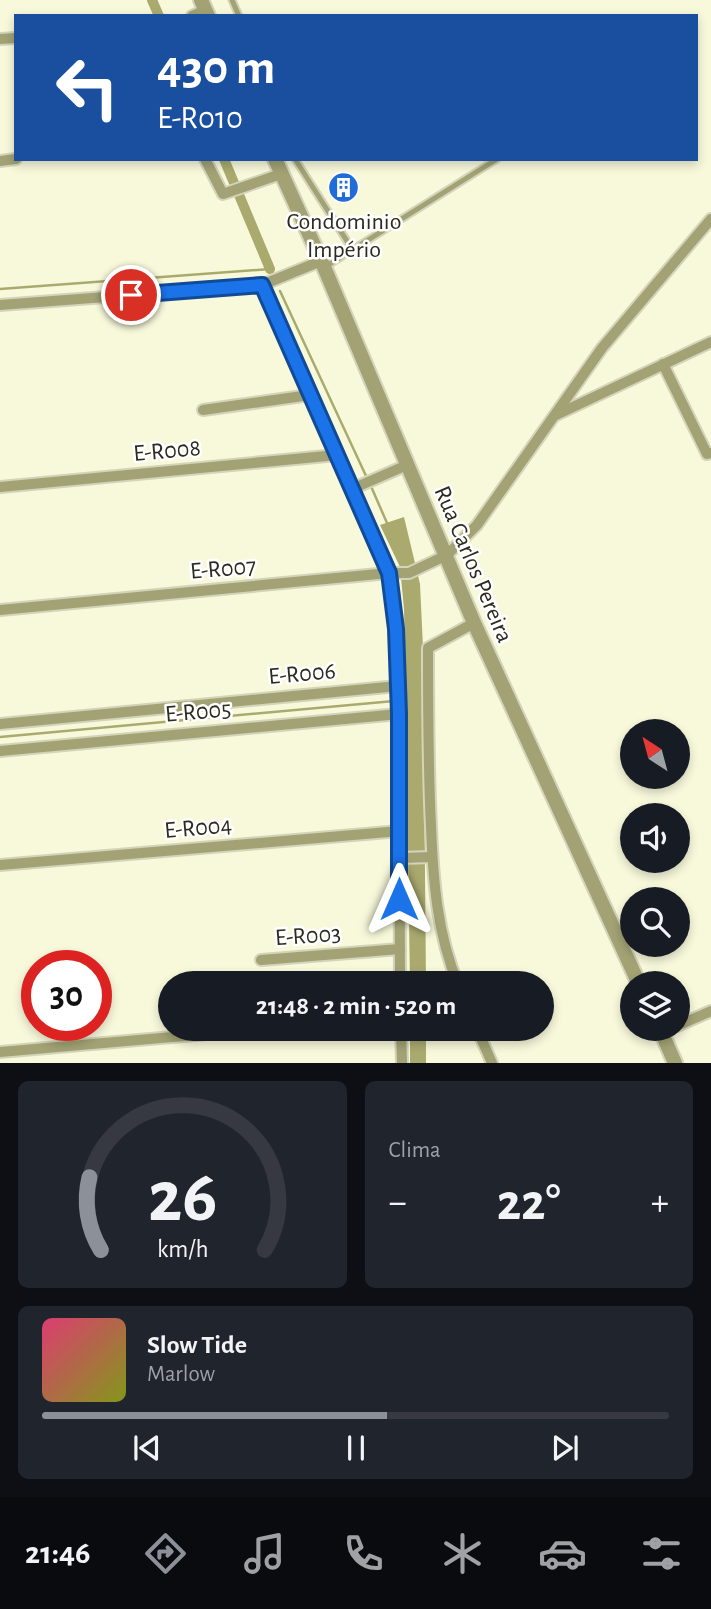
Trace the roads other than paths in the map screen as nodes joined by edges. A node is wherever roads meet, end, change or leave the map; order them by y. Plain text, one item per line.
1 (206, 161) edge
2 (276, 161) edge
3 (296, 161) edge
4 (494, 161) edge
5 (281, 174) junction
6 (711, 219) edge
7 (352, 249) junction
8 (323, 264) junction
9 (262, 285) junction
10 (0, 305) edge
11 (711, 342) edge
12 (663, 364) junction
13 (310, 395) junction
14 (202, 410) dead end
15 (553, 417) junction
16 (711, 453) edge
17 (337, 456) junction
18 (407, 464) junction
19 (0, 486) edge
20 (352, 489) junction
21 (447, 555) junction
22 (389, 573) junction
23 (0, 610) edge
24 (474, 623) junction
25 (398, 685) junction
26 (399, 714) junction
27 (0, 724) edge
28 (0, 751) edge
29 (400, 831) junction
30 (432, 857) junction
31 (400, 858) junction
32 (0, 865) edge
33 (400, 949) junction
34 (261, 960) dead end
35 (400, 971) edge
36 (453, 971) edge
37 (633, 971) edge
38 (711, 1011) edge
39 (690, 1021) edge
40 (158, 1040) edge
41 (401, 1041) edge
42 (482, 1041) edge
43 (668, 1041) edge
44 (2, 1055) edge
45 (402, 1063) edge
46 (492, 1063) edge
47 (675, 1063) edge

1 - 5 street
2 - 5 street, Rua Carlos Pereira
3 - 7 lane
4 - 7 lane
5 - 8 street, Rua Carlos Pereira
6 - 15 street, E-R007
7 - 8 lane
8 - 9 street
8 - 18 street, Rua Carlos Pereira
9 - 10 street
9 - 13 street
11 - 12 street
12 - 15 street
12 - 16 street
13 - 14 street
13 - 17 street
15 - 21 street, E-R007
17 - 19 street, E-R008
17 - 20 street
18 - 20 street
18 - 21 street, Rua Carlos Pereira
20 - 22 street
21 - 22 street, E-R007
21 - 24 street, Rua Carlos Pereira
22 - 23 street, E-R007
22 - 25 street
24 - 30 street
24 - 37 street, Rua Carlos Pereira
25 - 26 street
25 - 27 street, E-R006
26 - 28 street, E-R005
26 - 29 street
29 - 31 street
29 - 32 street, E-R004
30 - 31 street
30 - 36 street
31 - 33 street
33 - 34 street, E-R003
33 - 35 street
38 - 39 street
40 - 44 street
41 - 45 street
42 - 46 street
43 - 47 street

